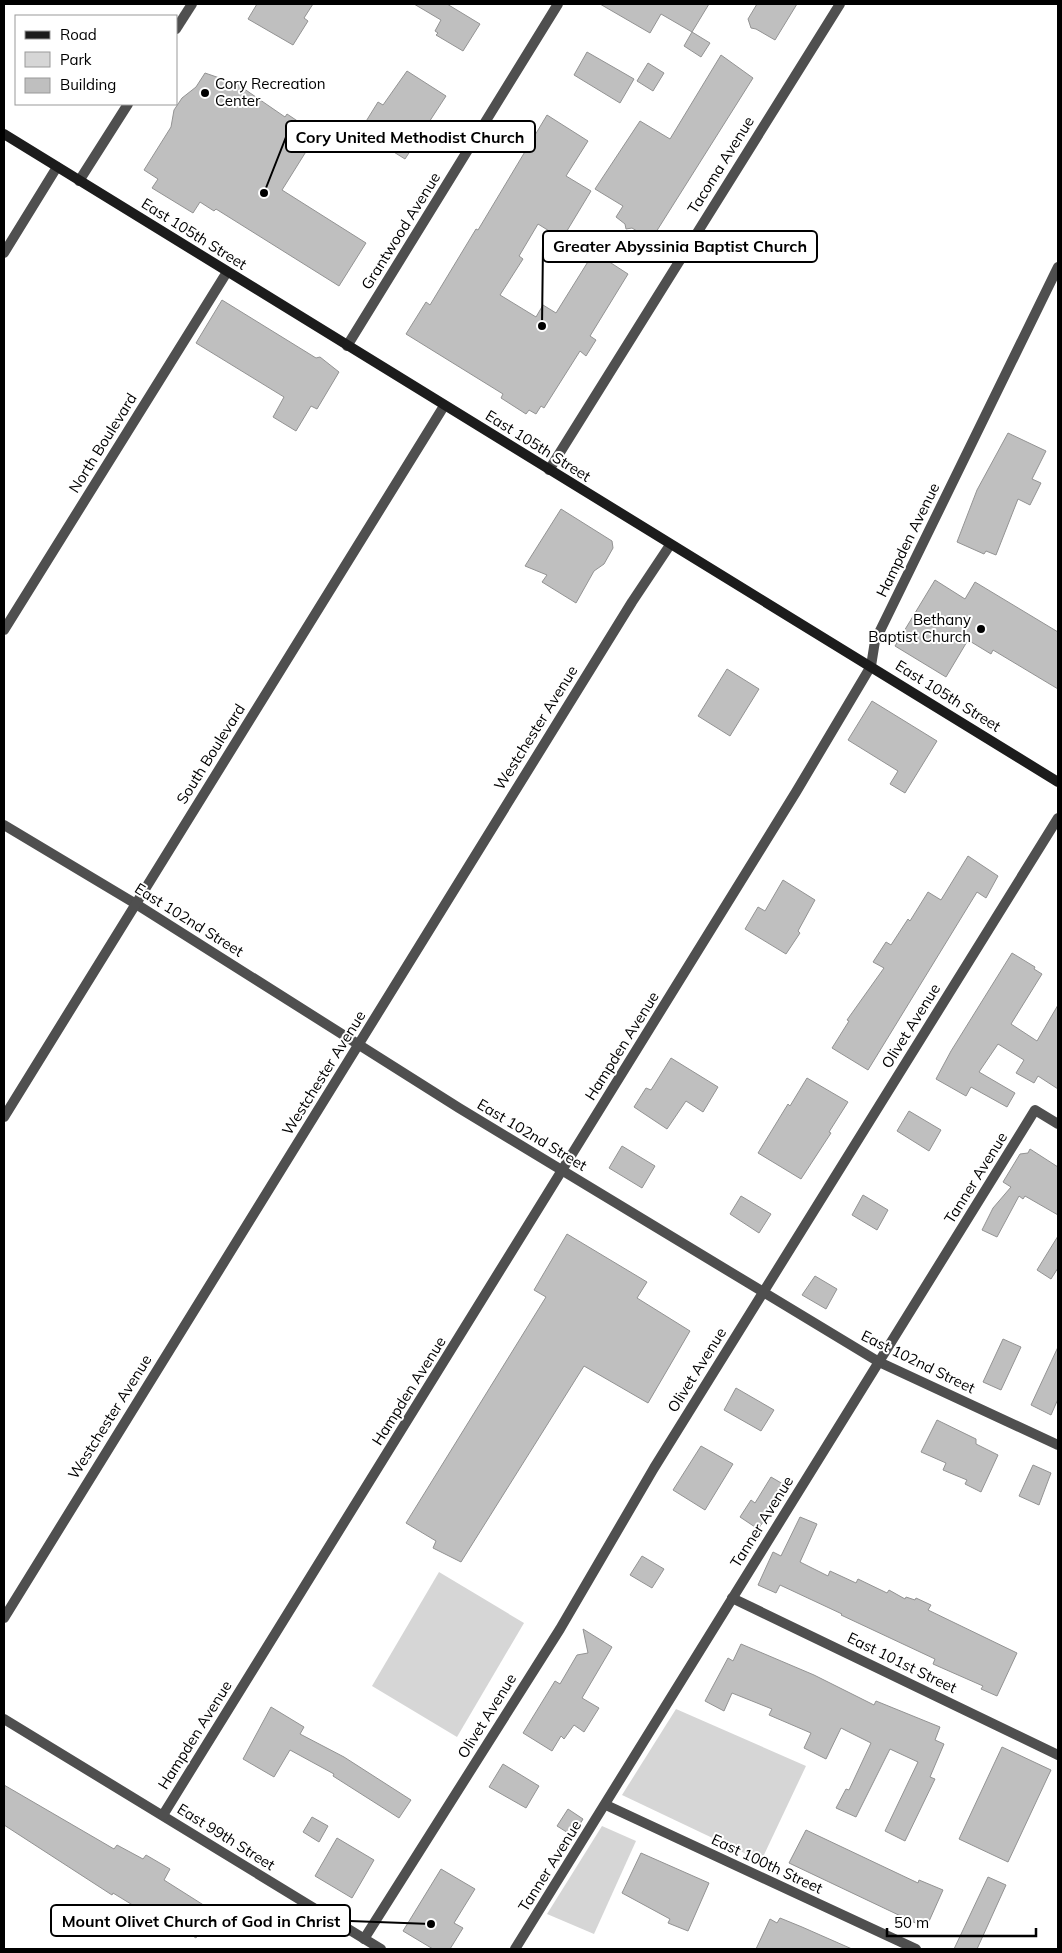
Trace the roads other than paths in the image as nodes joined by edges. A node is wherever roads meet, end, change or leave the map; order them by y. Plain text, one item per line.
1 (192, 4) edge
2 (558, 4) edge
3 (840, 4) edge
4 (178, 26) edge
5 (127, 105) edge
6 (4, 134) edge
7 (56, 167) junction
8 (79, 181) junction
9 (4, 253) edge
10 (1058, 268) edge
11 (227, 272) junction
12 (347, 346) junction
13 (444, 406) junction
14 (549, 470) junction
15 (670, 545) junction
16 (4, 630) edge
17 (871, 666) junction
18 (1058, 782) edge
19 (1058, 818) edge
20 (4, 825) edge
21 (136, 904) junction
22 (358, 1046) junction
23 (4, 1117) edge
24 (1058, 1124) edge
25 (562, 1170) junction
26 (763, 1292) junction
27 (879, 1362) junction
28 (1058, 1444) edge
29 (732, 1598) junction
30 (4, 1618) edge
31 (4, 1719) edge
32 (1058, 1755) edge
33 (606, 1805) junction
34 (163, 1815) junction
35 (364, 1939) junction
36 (382, 1949) edge
37 (515, 1949) edge
38 (916, 1949) edge

1 - 4 street
2 - 12 street, Grantwood Avenue
3 - 14 street, Tacoma Avenue
5 - 8 street
6 - 7 main road, East 105th Street
7 - 8 main road, East 105th Street
7 - 9 street
8 - 11 main road, East 105th Street
10 - 17 street, Hampden Avenue
11 - 12 main road, East 105th Street
11 - 16 street, North Boulevard
12 - 13 main road, East 105th Street
13 - 14 main road, East 105th Street
13 - 21 street, South Boulevard
14 - 15 main road, East 105th Street
15 - 17 main road, East 105th Street
15 - 22 street, Westchester Avenue
17 - 18 main road, East 105th Street
17 - 25 street, Hampden Avenue
19 - 26 street, Olivet Avenue
20 - 21 street, East 102nd Street
21 - 22 street, East 102nd Street
21 - 23 street, South Boulevard
22 - 25 street, East 102nd Street
22 - 30 street, Westchester Avenue
24 - 27 street, Tanner Avenue
25 - 26 street, East 102nd Street
25 - 34 street, Hampden Avenue
26 - 27 street, East 102nd Street
26 - 35 street, Olivet Avenue
27 - 28 street, East 102nd Street
27 - 29 street, Tanner Avenue
29 - 32 street, East 101st Street
29 - 33 street, Tanner Avenue
31 - 34 street, East 99th Street
33 - 37 street, Tanner Avenue
33 - 38 street, East 100th Street
34 - 35 street, East 99th Street
35 - 36 street, East 99th Street

